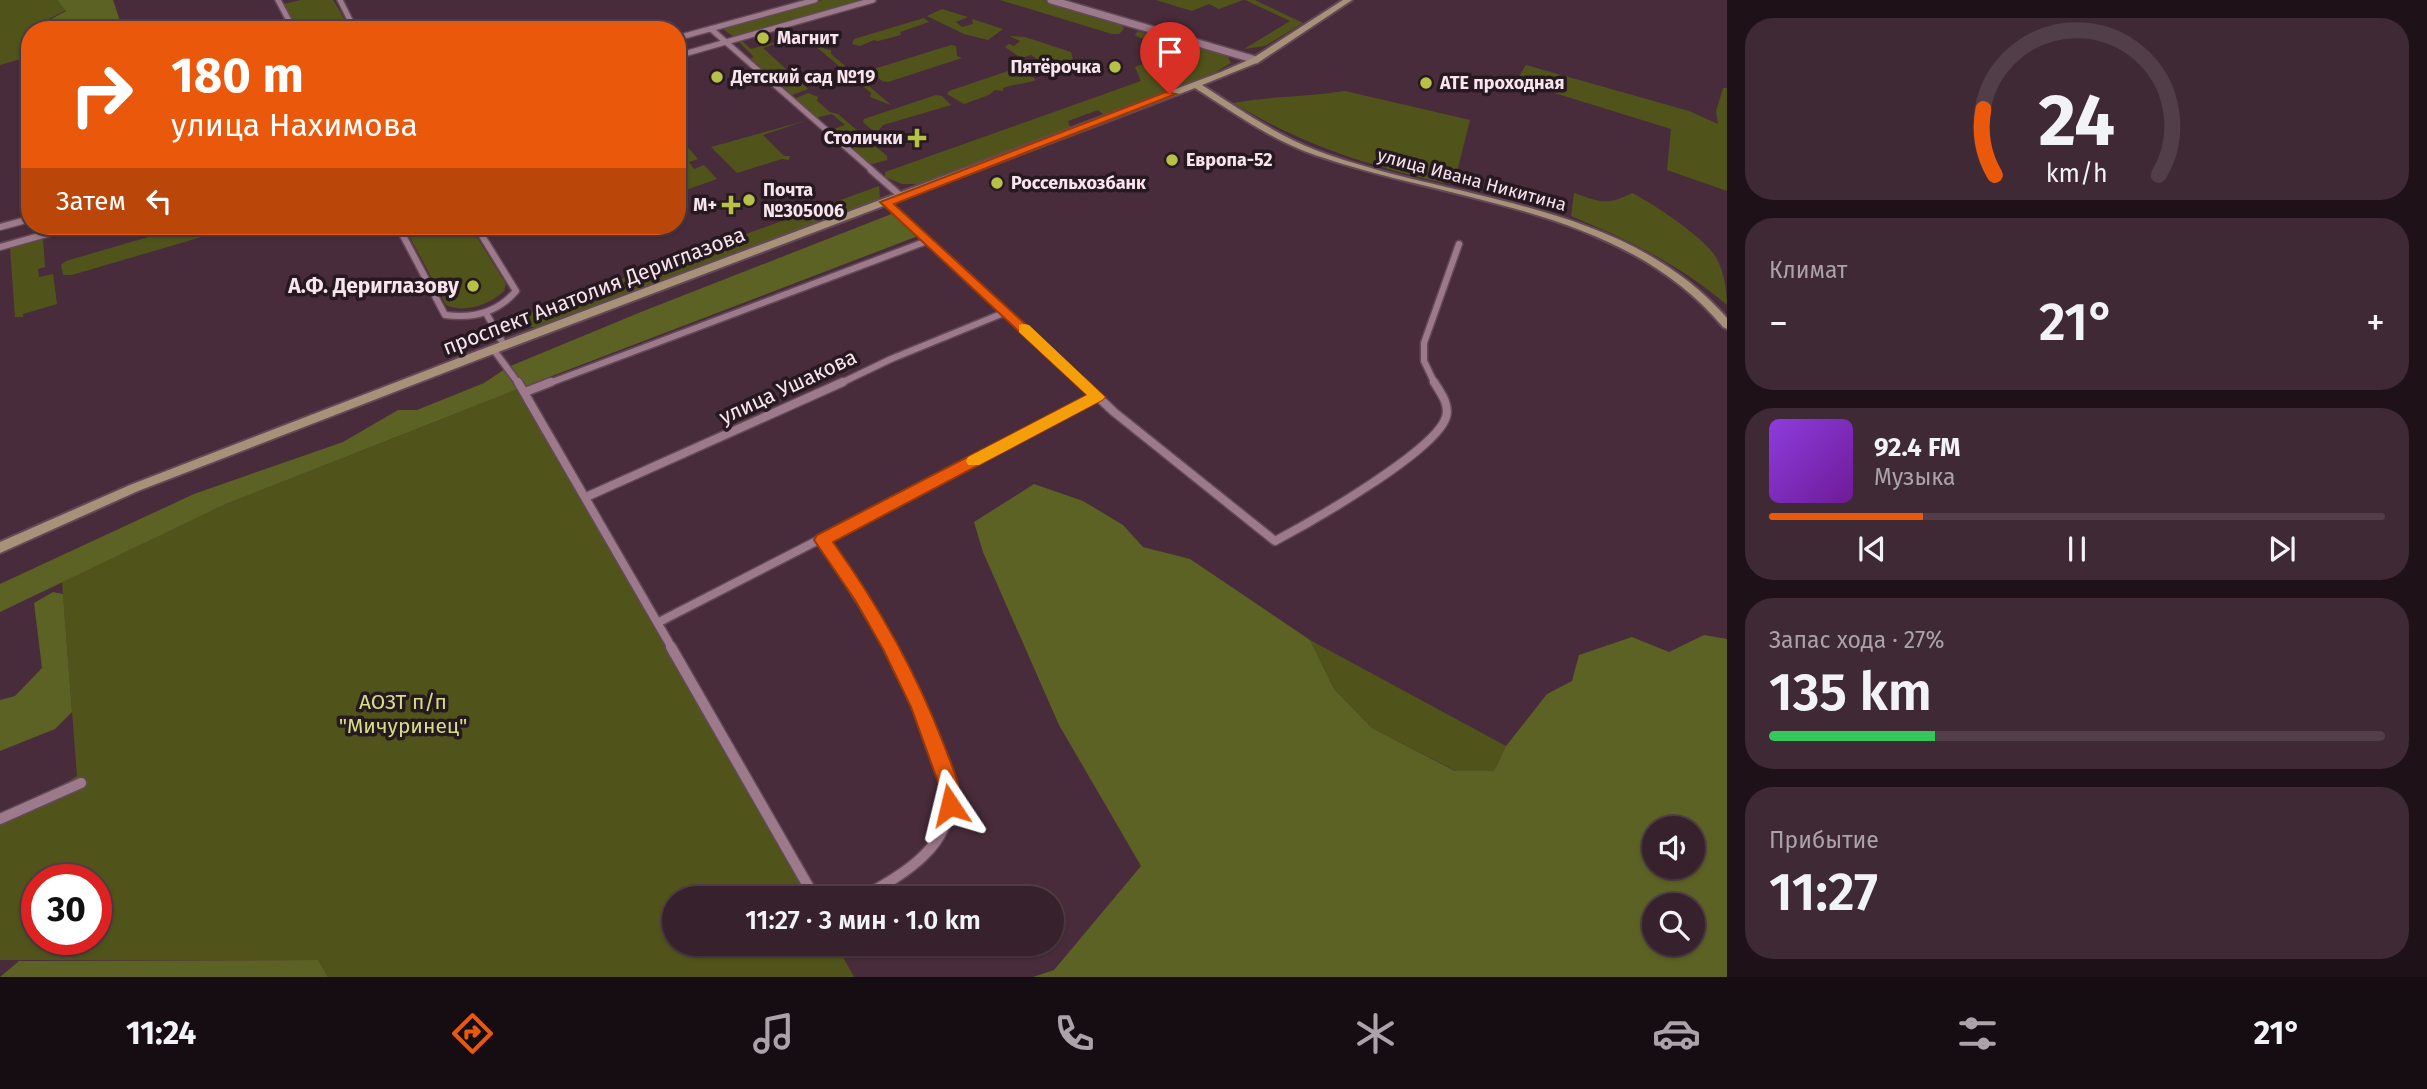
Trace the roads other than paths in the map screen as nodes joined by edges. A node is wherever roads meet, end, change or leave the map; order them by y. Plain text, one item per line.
1 (278, 0) edge
2 (340, 0) edge
3 (815, 0) edge
4 (873, 0) edge
5 (1051, 0) edge
6 (1348, 0) edge
7 (289, 21) edge
8 (350, 21) edge
9 (711, 29) junction
10 (686, 36) edge
11 (726, 42) junction
12 (1268, 52) joint
13 (686, 53) edge
14 (1256, 60) junction
15 (1196, 85) junction
16 (902, 197) junction
17 (886, 202) junction
18 (21, 221) edge
19 (0, 227) edge
20 (43, 235) edge
21 (403, 235) edge
22 (482, 235) edge
23 (927, 241) junction
24 (1459, 244) dead end
25 (0, 247) edge
26 (1006, 312) junction
27 (486, 313) junction
28 (1727, 325) edge
29 (504, 345) junction
30 (493, 349) junction
31 (525, 392) junction
32 (1097, 397) junction
33 (586, 498) junction
34 (822, 540) junction
35 (0, 548) edge
36 (659, 622) junction
37 (81, 783) dead end
38 (0, 819) edge
39 (808, 886) edge
40 (882, 886) edge

1 - 7 street
2 - 8 street
3 - 9 street
4 - 11 street
5 - 14 street
6 - 12 main road
9 - 10 street
9 - 11 street
11 - 13 street
11 - 16 street
12 - 14 main road, проспект Анатолия Дериглазова
14 - 15 main road, проспект Анатолия Дериглазова
15 - 16 main road, проспект Анатолия Дериглазова
15 - 28 main road, улица Ивана Никитина
16 - 17 main road, проспект Анатолия Дериглазова
17 - 23 street
17 - 29 main road, проспект Анатолия Дериглазова
18 - 19 street
20 - 25 street
21 - 27 street
22 - 27 street
23 - 26 street
23 - 31 street
24 - 32 street
26 - 32 street
26 - 33 street, улица Ушакова
27 - 29 street
29 - 30 main road, проспект Анатолия Дериглазова
30 - 31 street
30 - 35 main road, проспект Анатолия Дериглазова
31 - 33 street
32 - 34 street
33 - 36 street
34 - 36 street
34 - 40 street
36 - 39 street
37 - 38 street

